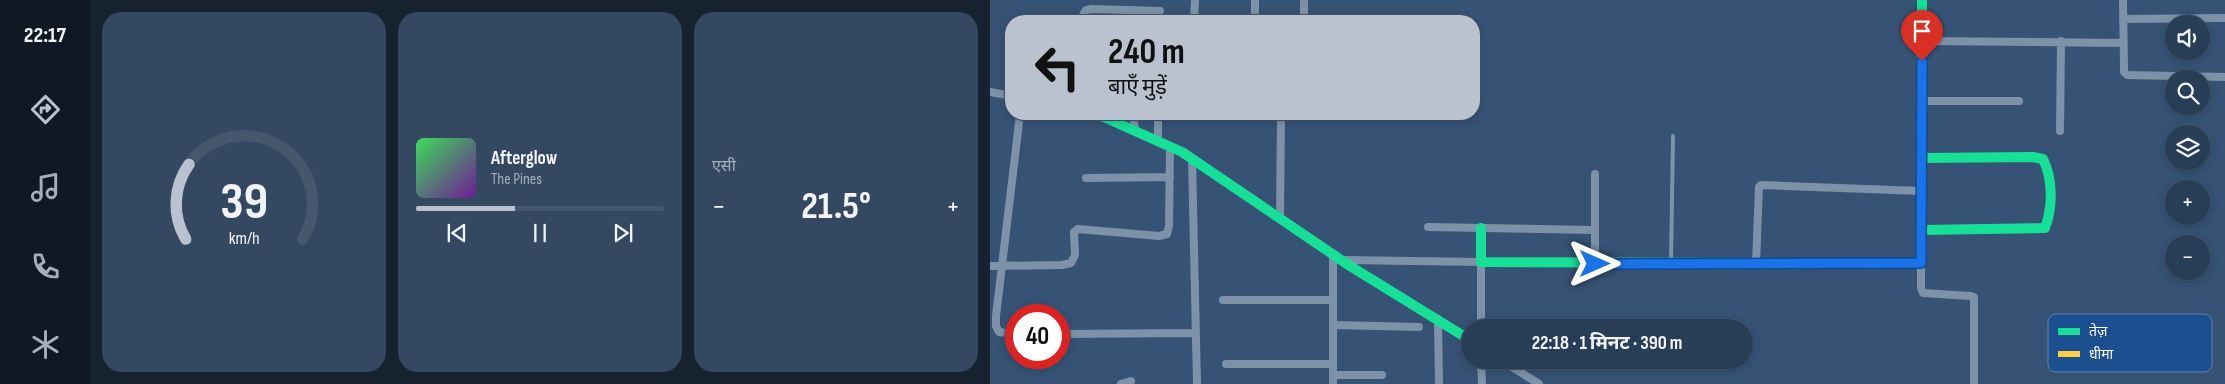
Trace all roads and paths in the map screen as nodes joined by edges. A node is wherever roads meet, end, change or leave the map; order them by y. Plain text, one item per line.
1 (1195, 0) edge
2 (1255, 0) edge
3 (1304, 0) edge
4 (1922, 0) edge
5 (2123, 0) edge
6 (1123, 10) junction
7 (1160, 11) dead end
8 (1083, 15) edge
9 (1123, 15) edge
10 (1194, 15) edge
11 (1255, 15) edge
12 (1304, 15) edge
13 (2225, 18) edge
14 (2123, 19) junction
15 (1922, 42) junction
16 (2061, 42) junction
17 (2123, 42) junction
18 (2225, 77) edge
19 (990, 92) edge
20 (1005, 95) edge
21 (2019, 100) dead end
22 (1922, 101) junction
23 (1019, 120) edge
24 (1113, 120) edge
25 (1134, 120) edge
26 (1158, 120) edge
27 (1281, 120) edge
28 (1135, 130) junction
29 (2060, 131) dead end
30 (1673, 136) dead end
31 (1158, 140) junction
32 (1170, 146) junction
33 (1922, 158) junction
34 (1192, 159) junction
35 (1595, 174) dead end
36 (1170, 177) junction
37 (1086, 178) dead end
38 (1921, 191) junction
39 (1280, 219) junction
40 (1428, 227) dead end
41 (1481, 228) junction
42 (1595, 230) junction
43 (1921, 230) junction
44 (1337, 258) junction
45 (1481, 262) junction
46 (1756, 263) junction
47 (1921, 263) junction
48 (1595, 264) junction
49 (1671, 264) junction
50 (990, 266) edge
51 (1001, 266) junction
52 (1223, 300) dead end
53 (1333, 300) junction
54 (1438, 319) junction
55 (1481, 319) edge
56 (1333, 325) junction
57 (1419, 327) dead end
58 (1005, 333) edge
59 (1195, 333) junction
60 (1070, 334) edge
61 (1461, 334) edge
62 (1226, 364) dead end
63 (1333, 364) junction
64 (1481, 369) edge
65 (1515, 369) edge
66 (1333, 375) junction
67 (1382, 375) dead end
68 (1131, 381) dead end
69 (1121, 384) edge
70 (1197, 384) edge
71 (1333, 384) edge
72 (1439, 384) edge
73 (1482, 384) edge
74 (1539, 384) edge
75 (1974, 384) edge

1 - 10 street
2 - 11 street
3 - 12 street
4 - 15 street
5 - 14 street
6 - 7 street
6 - 8 street
6 - 9 street
13 - 14 street
14 - 17 street
15 - 16 street
15 - 22 street
16 - 17 street
16 - 29 street
17 - 18 street
19 - 20 street
21 - 22 street
22 - 33 street
23 - 51 street
24 - 28 street
25 - 28 street
26 - 31 street
27 - 39 street
28 - 31 street
30 - 49 lane
31 - 32 street
32 - 34 street
32 - 36 street
33 - 38 street
33 - 43 street
34 - 39 street
34 - 59 street
35 - 42 street
36 - 37 street
36 - 51 street
38 - 43 street
38 - 46 street
39 - 44 street
40 - 41 street
41 - 42 street
41 - 45 street
42 - 48 street
43 - 47 street
44 - 45 street
44 - 53 street
44 - 54 street
45 - 48 street
45 - 55 street
46 - 47 street
46 - 49 street
47 - 75 street
48 - 49 street
50 - 51 street
51 - 58 street
52 - 53 street
53 - 56 street
54 - 61 street
54 - 72 street
56 - 57 street
56 - 63 street
59 - 60 street
59 - 70 street
62 - 63 street
63 - 66 street
64 - 73 street
65 - 74 street
66 - 67 street
66 - 71 street
68 - 69 street

